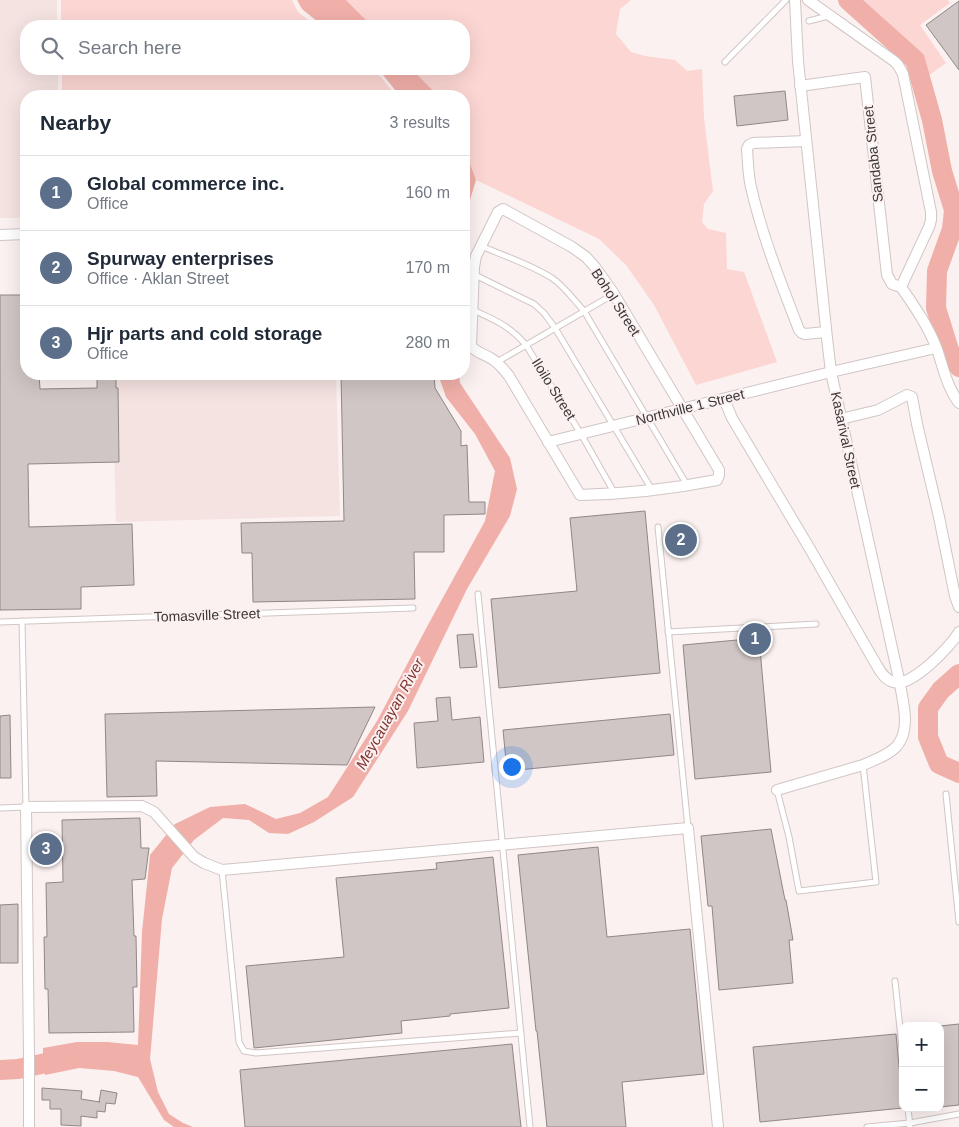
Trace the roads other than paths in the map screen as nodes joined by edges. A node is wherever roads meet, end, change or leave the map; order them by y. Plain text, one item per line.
1 (786, 0) edge
2 (795, 0) edge
3 (808, 0) edge
4 (830, 15) junction
5 (809, 21) dead end
6 (725, 62) dead end
7 (800, 86) junction
8 (806, 141) junction
9 (20, 234) edge
10 (0, 235) edge
11 (481, 246) junction
12 (473, 275) junction
13 (901, 287) junction
14 (614, 294) junction
15 (473, 310) junction
16 (584, 311) junction
17 (555, 328) junction
18 (826, 332) junction
19 (526, 345) junction
20 (936, 348) junction
21 (497, 362) junction
22 (832, 372) junction
23 (724, 399) junction
24 (959, 403) edge
25 (682, 409) junction
26 (648, 417) junction
27 (841, 419) junction
28 (612, 426) junction
29 (581, 434) junction
30 (548, 442) junction
31 (687, 486) junction
32 (652, 490) junction
33 (616, 494) junction
34 (658, 527) dead end
35 (478, 594) dead end
36 (959, 607) edge
37 (413, 608) dead end
38 (22, 621) junction
39 (0, 622) edge
40 (816, 624) dead end
41 (668, 632) junction
42 (959, 632) edge
43 (900, 684) junction
44 (863, 765) junction
45 (777, 790) joint
46 (946, 794) dead end
47 (26, 807) junction
48 (0, 808) edge
49 (688, 828) junction
50 (503, 844) junction
51 (222, 870) junction
52 (959, 922) edge
53 (895, 981) dead end
54 (899, 1022) edge
55 (521, 1033) junction
56 (908, 1112) edge
57 (959, 1114) edge
58 (910, 1125) edge
59 (29, 1127) edge
60 (530, 1127) edge
61 (718, 1127) edge
62 (867, 1127) edge

1 - 6 lane
2 - 7 street, Kasarival Street
3 - 4 street
4 - 5 lane
4 - 13 street
7 - 8 street, Kasarival Street
7 - 13 street, Sandaba Street
8 - 18 street, Kasarival Street
8 - 18 street
9 - 10 street
11 - 12 street
11 - 14 street, Bohol Street
11 - 16 lane
12 - 15 street
12 - 17 lane
13 - 20 street
14 - 16 lane
14 - 25 street, Bohol Street
15 - 19 lane, Iloilo Street
15 - 21 street
16 - 17 lane
16 - 26 lane
17 - 19 lane
17 - 28 lane
18 - 22 street, Kasarival Street
19 - 21 lane
19 - 29 lane, Iloilo Street
20 - 22 street, Northville 1 Street
20 - 24 street
21 - 30 street
22 - 23 street, Northville 1 Street
22 - 27 street, Kasarival Street
23 - 25 street, Northville 1 Street
23 - 43 street
25 - 26 street, Northville 1 Street
25 - 31 street, Bohol Street
26 - 28 street, Northville 1 Street
26 - 31 lane
27 - 36 street
27 - 43 street, Kasarival Street
28 - 29 street, Northville 1 Street
28 - 32 lane
29 - 30 street, Northville 1 Street
29 - 33 lane, Iloilo Street
30 - 33 street
31 - 32 street
32 - 33 street
34 - 41 lane
35 - 50 lane
37 - 38 lane, Tomasville Street
38 - 39 lane, Tomasville Street
38 - 47 lane
40 - 41 lane
41 - 49 lane
42 - 43 street
43 - 44 street, Kasarival Street
44 - 45 street, Kasarival Street
44 - 45 lane
46 - 52 lane
47 - 48 lane
47 - 51 street
47 - 59 street
49 - 50 street
49 - 61 street
50 - 51 street
50 - 55 lane
51 - 55 lane
53 - 54 lane
55 - 60 lane
56 - 58 lane
57 - 58 lane
58 - 62 lane

